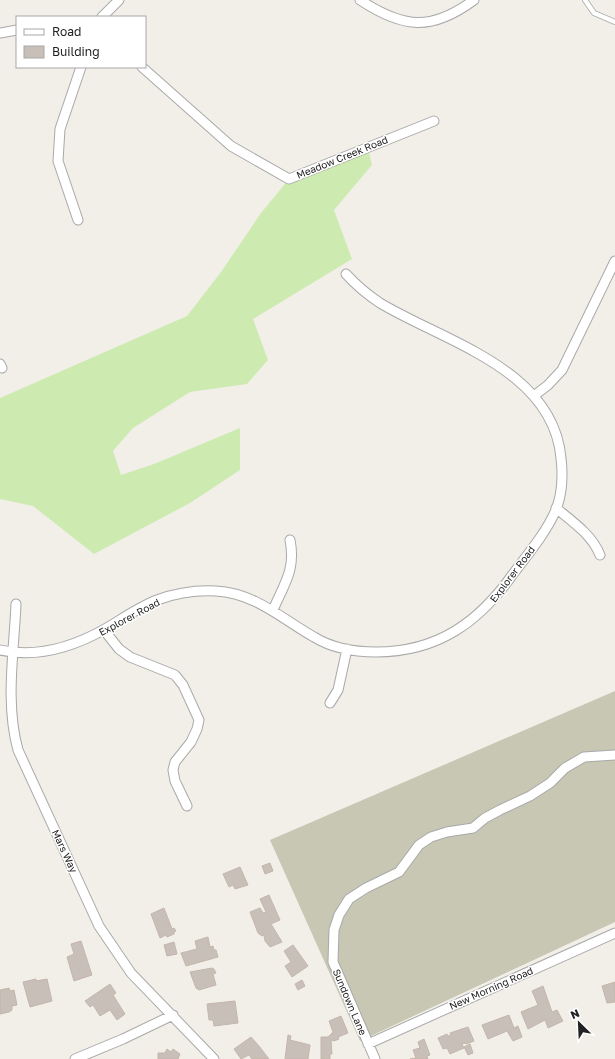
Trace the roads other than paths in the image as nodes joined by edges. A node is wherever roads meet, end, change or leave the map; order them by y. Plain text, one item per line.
1 (119, 0) edge
2 (360, 0) edge
3 (474, 0) edge
4 (586, 0) edge
5 (103, 16) edge
6 (615, 22) edge
7 (16, 30) edge
8 (0, 33) edge
9 (81, 68) edge
10 (143, 68) edge
11 (434, 121) dead end
12 (78, 220) dead end
13 (615, 261) edge
14 (346, 274) dead end
15 (535, 395) junction
16 (556, 508) junction
17 (290, 540) dead end
18 (600, 555) dead end
19 (16, 604) dead end
20 (273, 610) junction
21 (104, 630) junction
22 (347, 649) junction
23 (0, 650) edge
24 (14, 653) junction
25 (330, 703) dead end
26 (615, 755) edge
27 (187, 806) dead end
28 (615, 933) edge
29 (173, 1015) junction
30 (368, 1044) junction
31 (74, 1059) edge
32 (214, 1059) edge
33 (375, 1059) edge

1 - 5 street
2 - 3 street
4 - 6 lane
7 - 8 street
9 - 12 street
10 - 11 street, Meadow Creek Road
13 - 15 street
14 - 15 street, Explorer Road
15 - 16 street, Explorer Road
16 - 18 street
16 - 22 street, Explorer Road
17 - 20 street
19 - 24 street, Mars Way
20 - 21 street, Explorer Road
20 - 22 street, Explorer Road
21 - 24 street, Explorer Road
21 - 27 street
22 - 25 street
23 - 24 street, Explorer Road
24 - 29 street, Mars Way
26 - 30 street, Sundown Lane
28 - 30 street, New Morning Road
29 - 31 street
29 - 32 street, Mars Way
30 - 33 street, Sundown Lane

